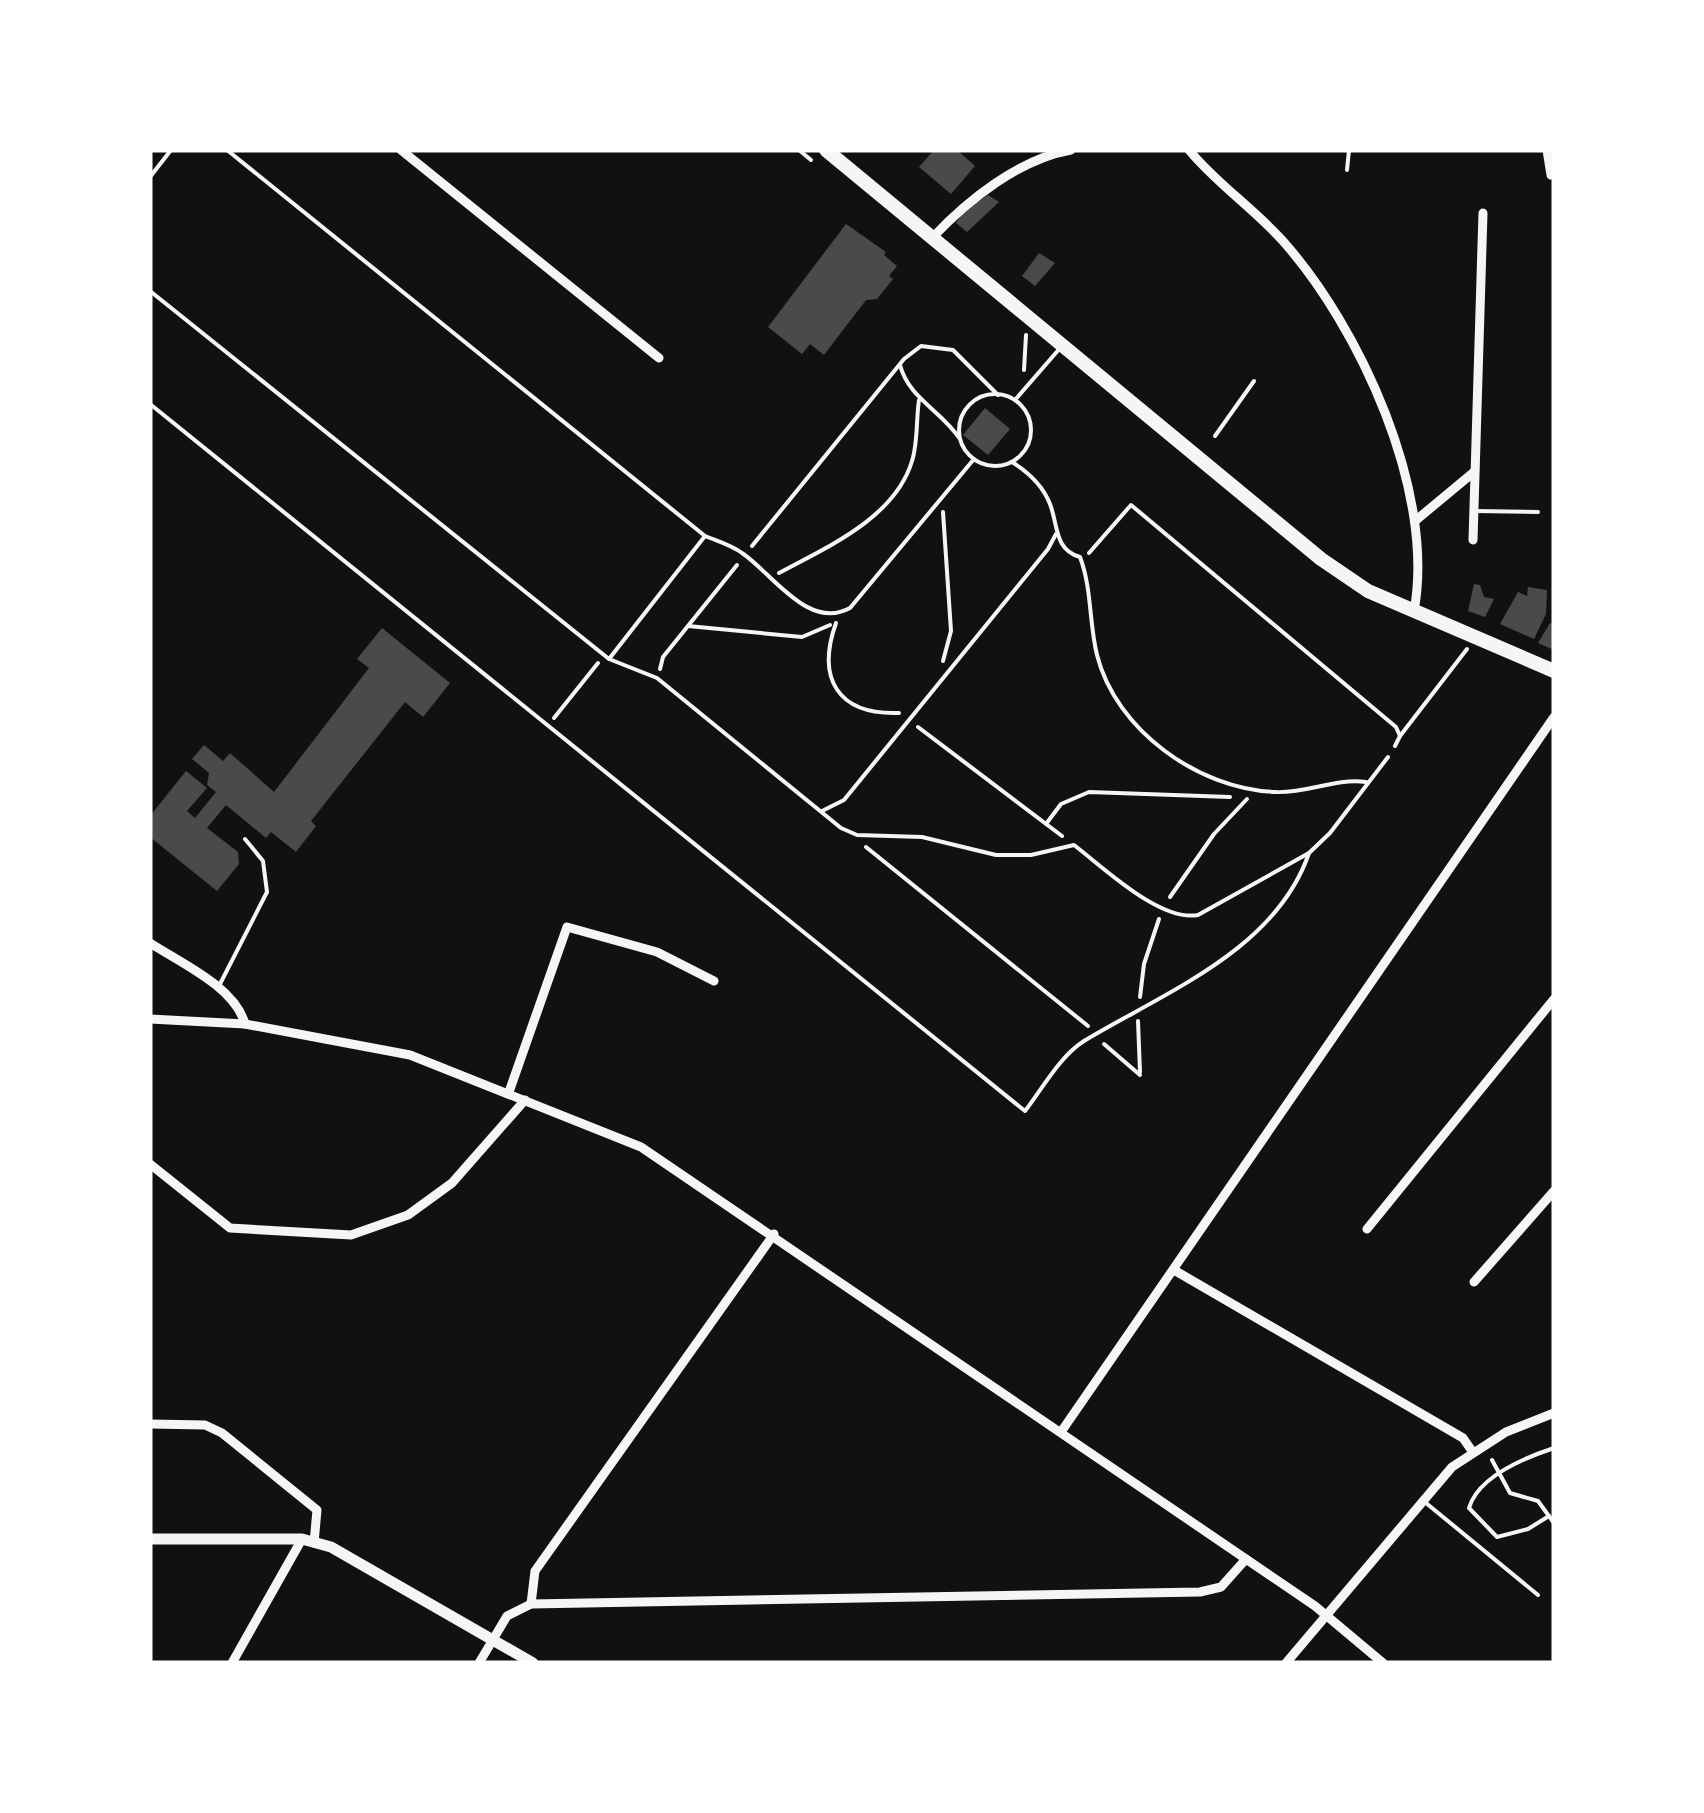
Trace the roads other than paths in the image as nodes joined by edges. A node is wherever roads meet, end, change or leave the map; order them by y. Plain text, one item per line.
1 (171, 150) edge
2 (226, 150) edge
3 (401, 150) edge
4 (826, 150) edge
5 (1071, 150) edge
6 (1189, 150) edge
7 (1349, 150) edge
8 (1547, 150) edge
9 (1347, 170) dead end
10 (1551, 175) dead end
11 (150, 177) edge
12 (1484, 213) dead end
13 (932, 237) junction
14 (150, 291) edge
15 (1064, 344) junction
16 (659, 358) dead end
17 (1015, 400) junction
18 (150, 404) edge
19 (974, 459) junction
20 (1012, 462) junction
21 (1474, 472) junction
22 (1474, 511) junction
23 (1538, 512) dead end
24 (1415, 521) junction
25 (1056, 534) junction
26 (704, 536) junction
27 (1473, 540) dead end
28 (1414, 611) junction
29 (609, 658) junction
30 (1554, 671) edge
31 (1554, 717) edge
32 (1388, 757) road end
33 (1367, 782) junction
34 (821, 812) junction
35 (245, 839) dead end
36 (1309, 853) junction
37 (150, 944) edge
38 (714, 981) dead end
39 (218, 988) junction
40 (1554, 999) edge
41 (150, 1020) edge
42 (246, 1024) junction
43 (510, 1092) junction
44 (525, 1100) junction
45 (150, 1164) edge
46 (1554, 1190) edge
47 (1367, 1229) dead end
48 (774, 1234) junction
49 (1174, 1270) junction
50 (1474, 1282) dead end
51 (1554, 1413) edge
52 (150, 1424) edge
53 (1061, 1432) junction
54 (1472, 1451) junction
55 (1423, 1500) junction
56 (150, 1540) edge
57 (308, 1541) junction
58 (1246, 1559) junction
59 (1538, 1595) dead end
60 (531, 1604) junction
61 (1325, 1614) junction
62 (492, 1639) junction
63 (232, 1663) edge
64 (479, 1663) edge
65 (532, 1663) edge
66 (1286, 1663) edge
67 (1383, 1663) edge

1 - 11 lane
2 - 26 lane
3 - 16 street
4 - 13 main road
5 - 13 street
6 - 24 street
7 - 9 lane
8 - 10 street
12 - 21 street
13 - 15 main road
14 - 29 lane
15 - 17 lane
15 - 28 main road
17 - 19 lane
17 - 20 lane
18 - 36 lane
19 - 20 lane
19 - 26 lane
20 - 25 lane
21 - 22 street
21 - 24 street
22 - 23 lane
22 - 27 street
24 - 28 street
25 - 33 lane
25 - 34 lane
26 - 29 lane
28 - 30 main road
29 - 34 lane
31 - 49 street
32 - 33 lane
33 - 36 lane
34 - 36 lane
35 - 39 lane
37 - 39 street
38 - 43 street
39 - 42 street
40 - 47 street
41 - 42 street
42 - 43 street
43 - 44 street
44 - 45 street
44 - 48 street
46 - 50 street
48 - 53 street
48 - 60 street
49 - 53 street
49 - 54 street
51 - 54 street
52 - 57 street
53 - 58 street
54 - 55 street
55 - 59 lane
55 - 61 street
56 - 57 street
57 - 62 street
57 - 63 street
58 - 60 street
58 - 61 street
60 - 62 street
61 - 66 street
61 - 67 street
62 - 64 street
62 - 65 street

